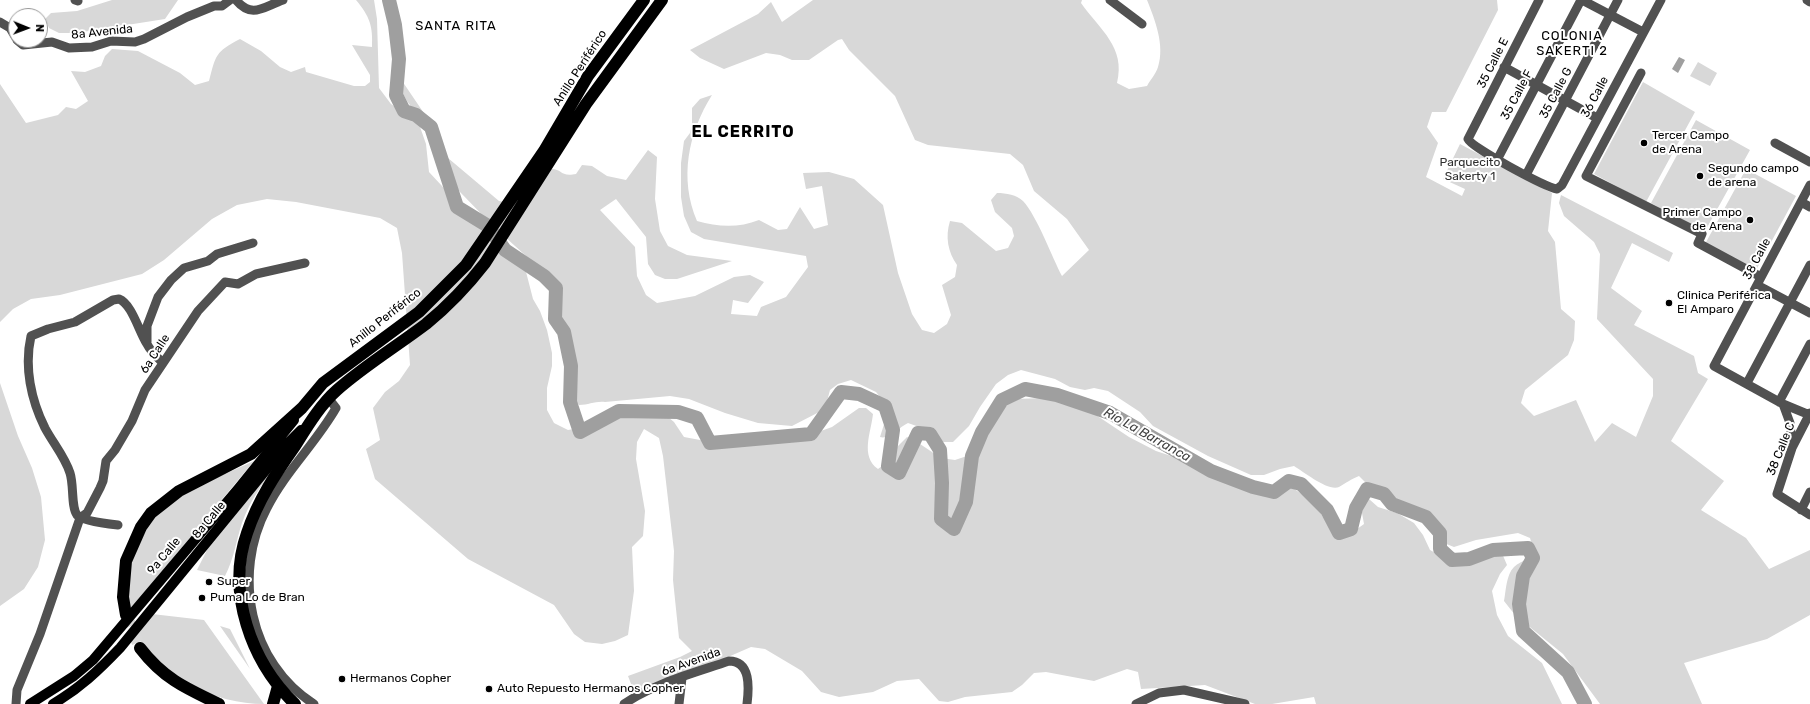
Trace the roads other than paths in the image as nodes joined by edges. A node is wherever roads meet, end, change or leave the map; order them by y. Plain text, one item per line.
1 (230, 0) edge
2 (236, 0) edge
3 (283, 0) edge
4 (644, 0) edge
5 (662, 0) edge
6 (1110, 0) edge
7 (1539, 0) edge
8 (1582, 0) edge
9 (1618, 0) edge
10 (1661, 0) edge
11 (1807, 0) edge
12 (1810, 2) edge
13 (1610, 15) junction
14 (1142, 24) dead end
15 (1643, 32) junction
16 (48, 42) edge
17 (1504, 67) junction
18 (1641, 73) dead end
19 (1536, 85) junction
20 (1566, 101) junction
21 (1595, 121) junction
22 (1610, 132) junction
23 (1775, 143) dead end
24 (1497, 160) junction
25 (1810, 162) edge
26 (1572, 165) junction
27 (1588, 173) junction
28 (1526, 175) junction
29 (1810, 185) edge
30 (1801, 202) junction
31 (1810, 207) edge
32 (253, 243) dead end
33 (305, 263) dead end
34 (1810, 265) edge
35 (1759, 281) junction
36 (1790, 302) junction
37 (1810, 313) edge
38 (146, 343) junction
39 (1810, 344) edge
40 (163, 363) junction
41 (1747, 384) junction
42 (332, 395) junction
43 (1781, 403) junction
44 (302, 408) junction
45 (1810, 414) edge
46 (314, 417) junction
47 (1792, 448) junction
48 (286, 468) junction
49 (1810, 492) edge
50 (1801, 510) junction
51 (1810, 515) edge
52 (80, 518) junction
53 (118, 526) dead end
54 (126, 615) tunnel mouth
55 (140, 648) tunnel mouth
56 (682, 678) junction
57 (278, 686) junction
58 (215, 702) edge
59 (16, 704) edge
60 (30, 704) edge
61 (52, 704) edge
62 (226, 704) edge
63 (273, 704) edge
64 (295, 704) edge
65 (314, 704) edge
66 (624, 704) edge
67 (679, 704) edge
68 (747, 704) edge
69 (1136, 704) edge
70 (1245, 704) edge

1 - 16 street, 8a Avenida
2 - 3 street
4 - 44 highway, Anillo Periférico
5 - 42 highway, Anillo Periférico
6 - 14 street
7 - 17 street, 35 Calle E
8 - 13 street
8 - 19 street, 35 Calle F
9 - 13 street, 35 Calle G
10 - 15 street, 36 Calle
11 - 12 street
13 - 15 street
13 - 20 street, 35 Calle G
15 - 21 street, 36 Calle
17 - 19 street
17 - 24 street, 35 Calle E
18 - 22 street
19 - 20 street
19 - 24 street, 35 Calle F
20 - 21 street
20 - 28 street, 35 Calle G
21 - 22 street
21 - 26 street, 36 Calle
22 - 27 street
23 - 25 street
24 - 28 street
26 - 27 street
26 - 28 street, 36 Calle
27 - 35 street
29 - 30 street, 38 Calle
30 - 31 street
30 - 35 street, 38 Calle
32 - 38 street
33 - 40 street, 6a Calle
34 - 36 street
35 - 36 street
35 - 41 street, 38 Calle
36 - 37 street
36 - 41 street
38 - 40 street
38 - 52 street
39 - 43 street
40 - 52 street, 6a Calle
41 - 43 street
42 - 46 highway, Anillo Periférico
42 - 48 street, Anillo Periférico
43 - 45 street
43 - 47 street
44 - 54 highway, Anillo Periférico
44 - 60 main road, 9a Calle
45 - 47 street, 38 Calle C
46 - 48 highway, Anillo Periférico
46 - 61 main road, 8a Calle
47 - 50 street, 38 Calle C
48 - 57 highway, Anillo Periférico
48 - 65 street, Anillo Periférico
49 - 50 street
50 - 51 street
52 - 53 street
52 - 59 street, 6a Calle
55 - 58 highway
56 - 66 street, 6a Avenida
56 - 67 street
56 - 68 street, 6a Avenida
57 - 63 highway
57 - 64 highway, Anillo Periférico
58 - 62 highway
69 - 70 street

